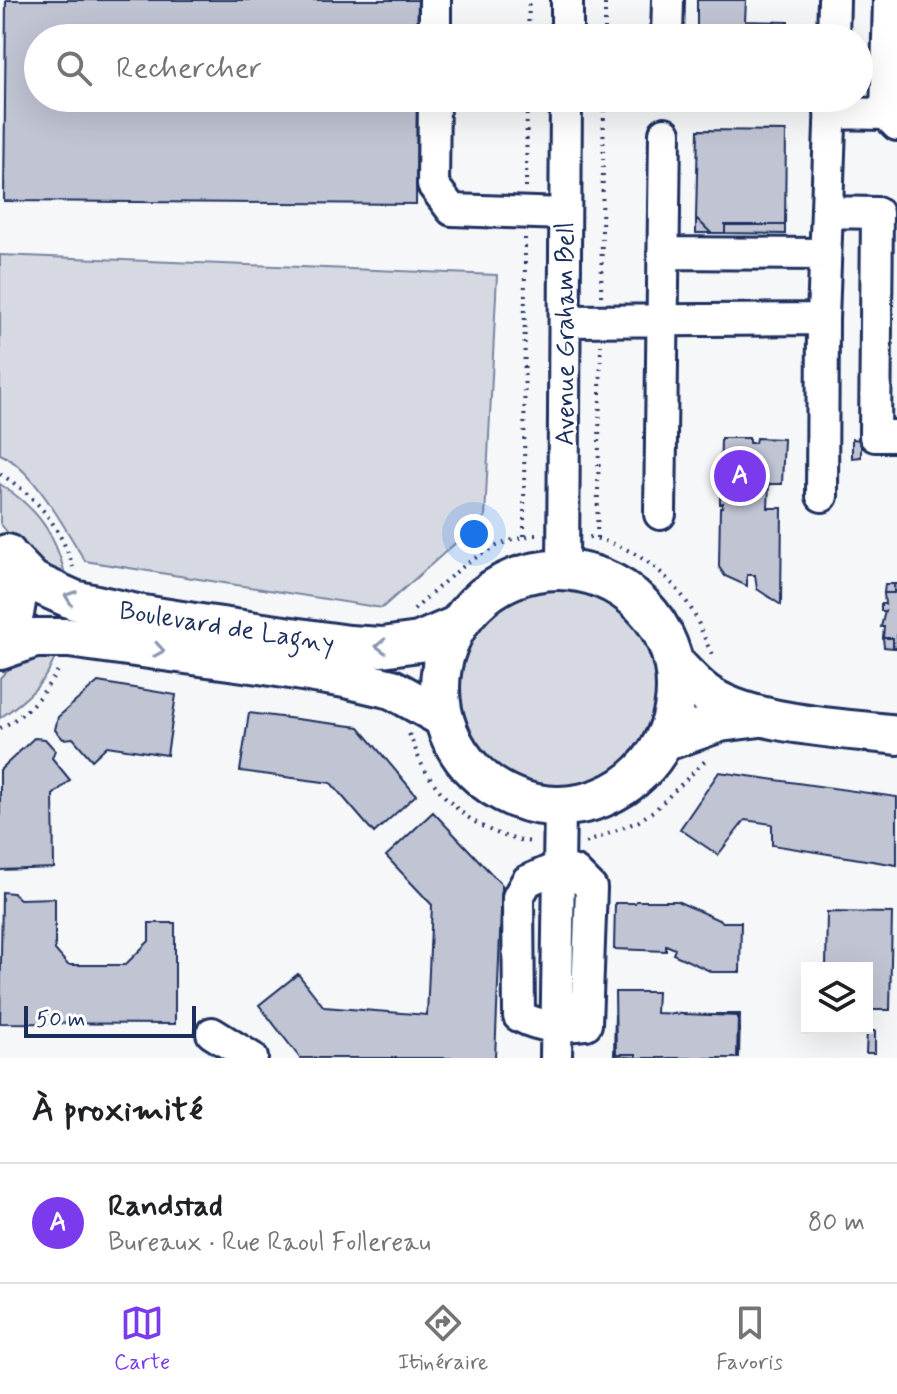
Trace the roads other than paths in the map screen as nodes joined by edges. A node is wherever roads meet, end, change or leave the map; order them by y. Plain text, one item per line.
1 (435, 0) edge
2 (567, 0) edge
3 (668, 0) edge
4 (834, 0) edge
5 (889, 0) edge
6 (435, 24) edge
7 (567, 24) edge
8 (667, 24) edge
9 (833, 24) edge
10 (434, 112) edge
11 (566, 112) edge
12 (830, 112) edge
13 (857, 112) edge
14 (892, 120) edge
15 (665, 133) dead end
16 (827, 212) junction
17 (565, 214) junction
18 (663, 253) junction
19 (825, 254) junction
20 (823, 319) junction
21 (565, 321) junction
22 (661, 322) junction
23 (897, 436) edge
24 (822, 496) dead end
25 (660, 514) dead end
26 (5, 550) edge
27 (563, 551) junction
28 (456, 626) junction
29 (0, 648) edge
30 (674, 663) junction
31 (442, 717) junction
32 (764, 717) junction
33 (897, 735) edge
34 (663, 742) junction
35 (560, 840) junction
36 (557, 1027) junction
37 (212, 1033) dead end
38 (252, 1058) edge
39 (556, 1058) edge

1 - 6 street
2 - 7 street
3 - 8 street
4 - 9 street
5 - 14 street
10 - 17 street
11 - 17 street, Avenue Graham Bell
12 - 16 street
13 - 14 street
15 - 18 street
16 - 19 street
16 - 23 street
17 - 21 street, Avenue Graham Bell
18 - 19 street
18 - 22 street
19 - 20 street
20 - 22 street
20 - 24 street
21 - 22 street
21 - 27 street, Avenue Graham Bell
22 - 25 street
28 -> 26 main road, Boulevard de Lagny
26 - 29 main road
27 - 28 main road
27 - 30 main road
28 - 31 main road
29 -> 31 main road, Boulevard de Lagny
30 - 32 main road
30 - 34 main road
31 - 35 main road
32 - 33 main road
32 - 34 main road
34 - 35 main road
35 - 36 street
35 - 36 street
36 - 39 street
37 - 38 street

